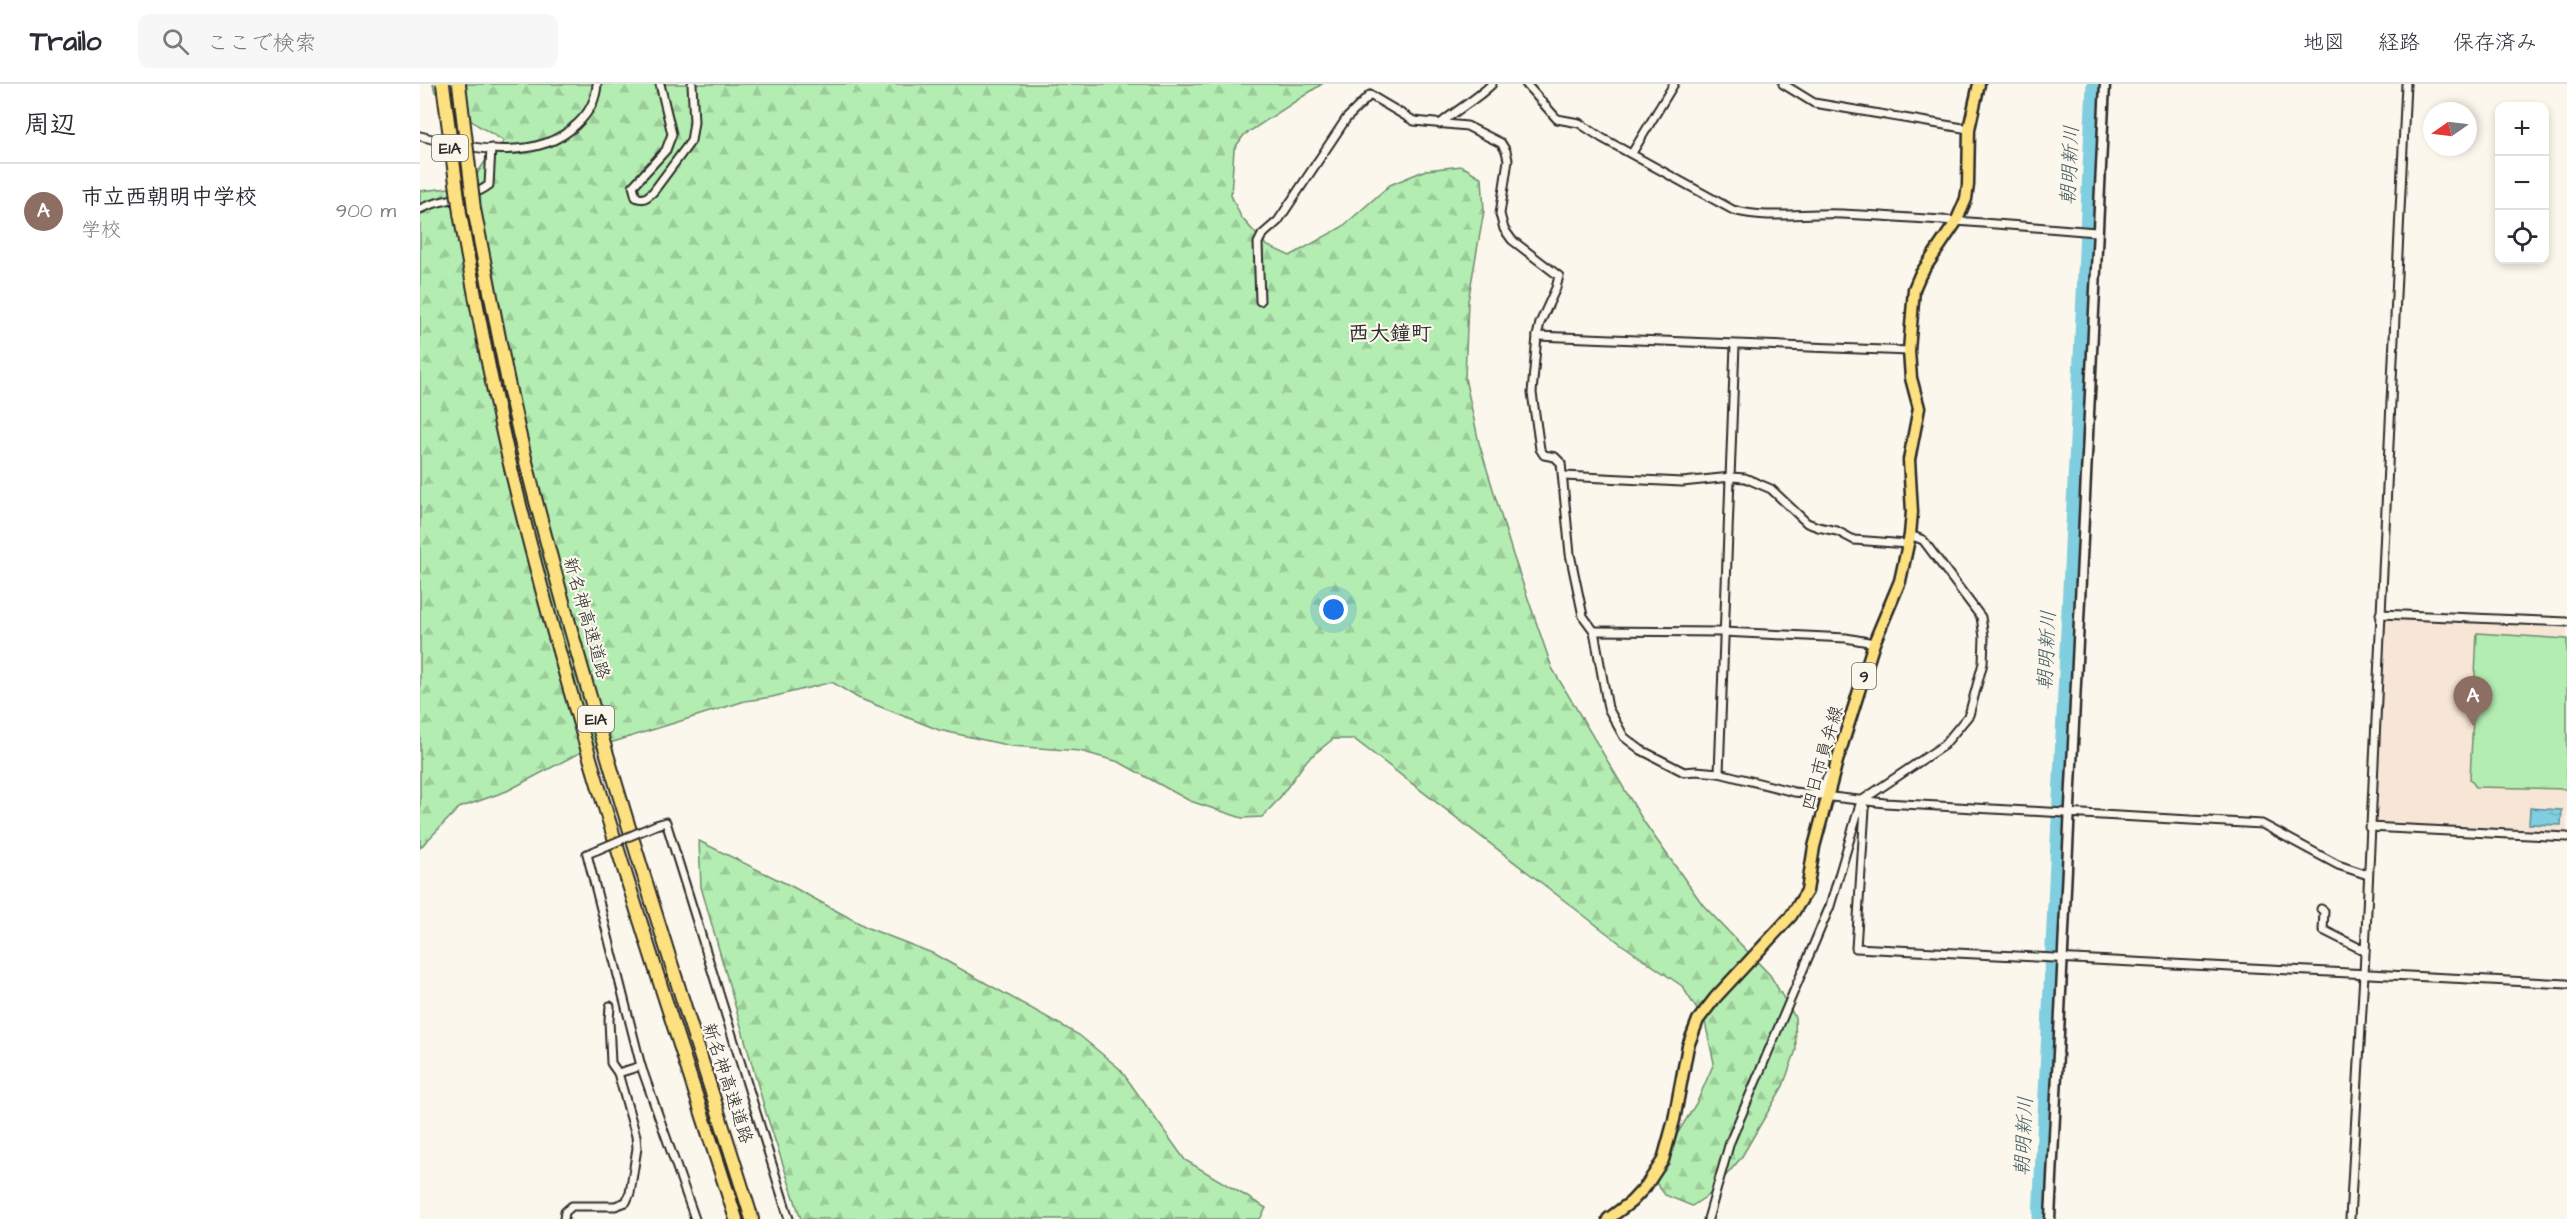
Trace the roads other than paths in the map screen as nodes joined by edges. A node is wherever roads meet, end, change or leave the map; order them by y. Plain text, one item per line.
1 (443, 84) edge
2 (459, 84) edge
3 (597, 84) edge
4 (660, 84) edge
5 (692, 84) edge
6 (1492, 84) edge
7 (1526, 84) edge
8 (1674, 84) edge
9 (1783, 84) edge
10 (1979, 84) edge
11 (2105, 84) edge
12 (2406, 84) edge
13 (1444, 124) junction
14 (1969, 129) junction
15 (420, 136) edge
16 (491, 148) junction
17 (1632, 153) junction
18 (420, 209) edge
19 (1956, 222) junction
20 (2094, 232) junction
21 (1260, 301) dead end
22 (1537, 336) junction
23 (1735, 345) junction
24 (1909, 351) junction
25 (1564, 476) junction
26 (1731, 477) junction
27 (1909, 539) junction
28 (2380, 614) junction
29 (2567, 622) edge
30 (1594, 632) junction
31 (1723, 632) junction
32 (1874, 643) junction
33 (1837, 761) junction
34 (1719, 773) junction
35 (1832, 797) dead end
36 (1861, 801) junction
37 (2067, 813) junction
38 (2369, 827) junction
39 (2567, 837) edge
40 (2368, 875) junction
41 (2321, 909) dead end
42 (2365, 951) junction
43 (2056, 958) junction
44 (2364, 974) junction
45 (2567, 984) edge
46 (610, 1006) dead end
47 (641, 1066) junction
48 (618, 1073) junction
49 (564, 1219) edge
50 (695, 1219) edge
51 (736, 1219) edge
52 (752, 1219) edge
53 (789, 1219) edge
54 (1608, 1219) edge
55 (1708, 1219) edge
56 (2050, 1219) edge
57 (2350, 1219) edge

1 - 51 highway, 新名神高速道路 / E1A, bridge
2 - 52 highway, 新名神高速道路 / E1A, bridge
3 - 16 street
4 - 5 street
6 - 13 street
7 - 17 street
8 - 17 street
9 - 14 street
10 - 14 main road, 四日市員弁線 / 9
11 - 20 street
12 - 28 street
13 - 21 street
13 - 22 street
14 - 19 main road, 四日市員弁線 / 9
15 - 16 street
16 - 18 street
17 - 19 street
19 - 20 street
19 - 24 main road, 四日市員弁線 / 9
20 - 37 street
22 - 23 street
22 - 25 street
23 - 24 street
23 - 26 street
24 - 27 main road, 四日市員弁線 / 9
25 - 26 street
25 - 30 street
26 - 27 street
26 - 31 street
27 - 32 main road, 四日市員弁線 / 9
27 - 36 street
28 - 29 street
28 - 38 street
30 - 31 street
30 - 34 street
31 - 32 street
31 - 34 street
32 - 33 main road, 四日市員弁線 / 9
33 - 34 street
33 - 54 main road, 四日市員弁線 / 9
35 - 36 street
36 - 37 street
36 - 43 street
36 - 55 street
37 - 40 street
37 - 43 street
38 - 39 street
38 - 40 street
40 - 42 street
41 - 42 street
42 - 44 street
43 - 44 street
43 - 56 street
44 - 45 street
44 - 57 street
46 - 48 street
47 - 48 street
47 - 50 street
47 - 53 street, bridge
48 - 49 street

